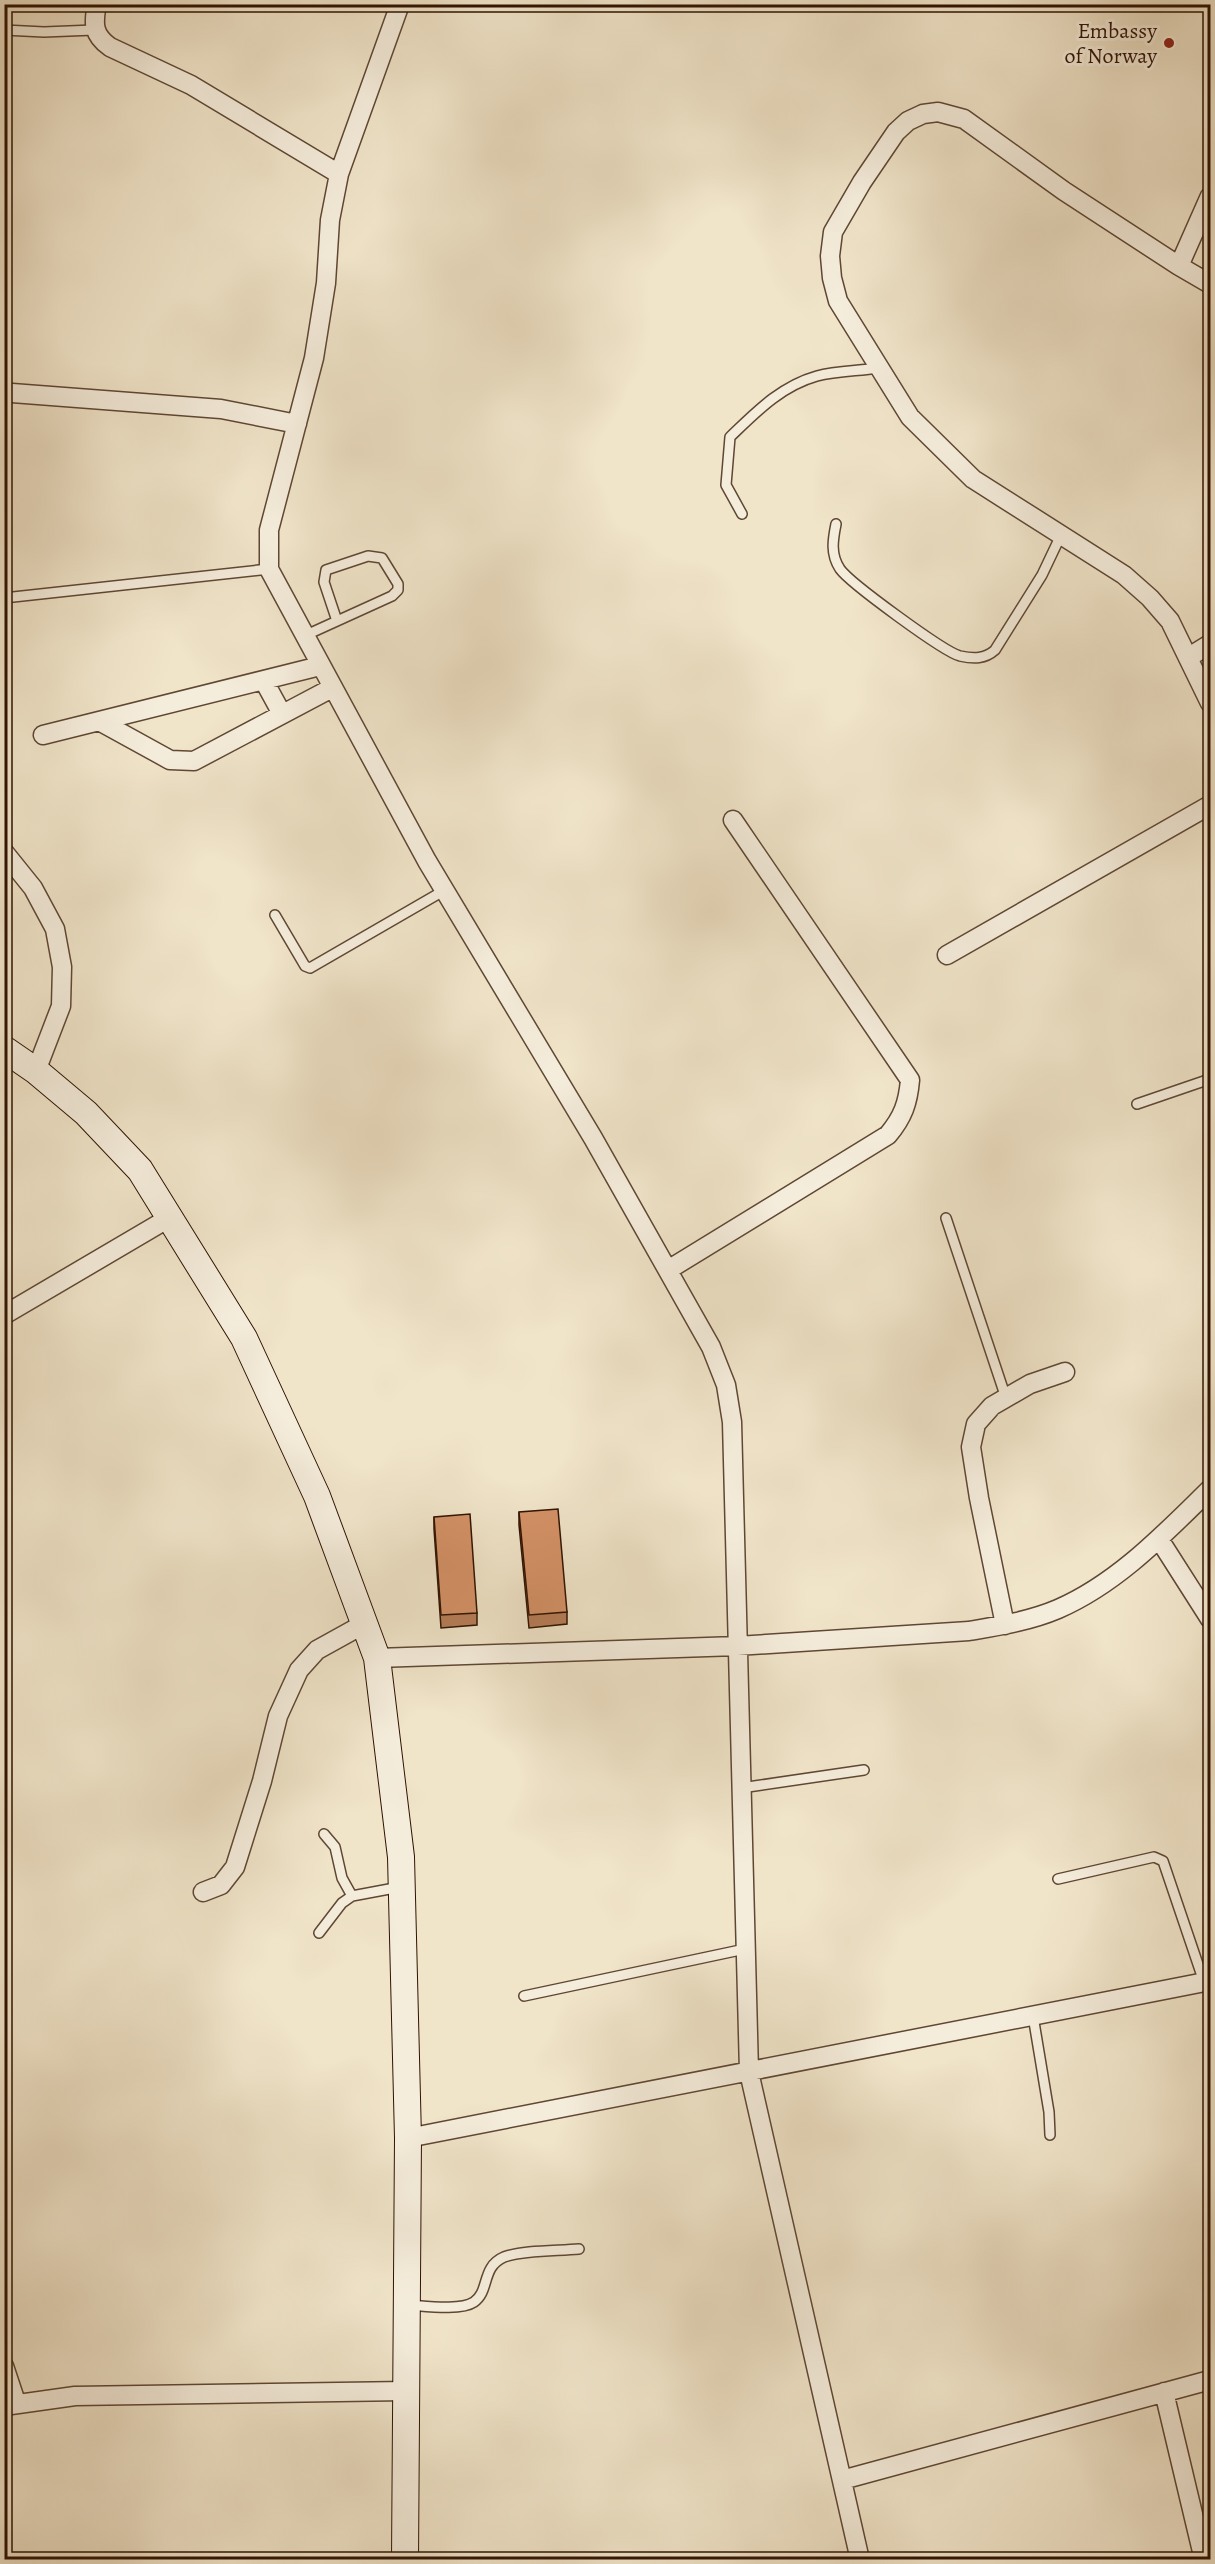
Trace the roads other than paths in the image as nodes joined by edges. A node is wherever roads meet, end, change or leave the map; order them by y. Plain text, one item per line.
1 (97, 4) edge
2 (400, 4) edge
3 (4, 30) edge
4 (94, 30) junction
5 (339, 174) junction
6 (1210, 196) edge
7 (1179, 266) junction
8 (1210, 284) edge
9 (878, 368) junction
10 (12, 393) dead end
11 (297, 424) junction
12 (742, 514) dead end
13 (836, 524) dead end
14 (1062, 535) junction
15 (268, 569) junction
16 (4, 598) edge
17 (337, 621) junction
18 (304, 636) junction
19 (1210, 644) edge
20 (1189, 657) junction
21 (320, 666) junction
22 (264, 681) junction
23 (332, 688) junction
24 (1210, 703) edge
25 (282, 714) junction
26 (101, 722) junction
27 (43, 735) dead end
28 (1210, 804) edge
29 (733, 820) dead end
30 (4, 852) edge
31 (445, 890) junction
32 (275, 915) dead end
33 (946, 955) dead end
34 (4, 1049) edge
35 (36, 1071) junction
36 (1210, 1079) edge
37 (1137, 1104) dead end
38 (169, 1218) junction
39 (946, 1218) dead end
40 (668, 1270) junction
41 (4, 1315) edge
42 (1065, 1372) dead end
43 (1006, 1398) junction
44 (1210, 1489) edge
45 (1159, 1539) junction
46 (1210, 1619) edge
47 (364, 1624) junction
48 (1005, 1625) junction
49 (737, 1646) junction
50 (377, 1659) junction
51 (864, 1770) dead end
52 (741, 1788) junction
53 (324, 1834) dead end
54 (1058, 1879) dead end
55 (402, 1887) junction
56 (203, 1892) dead end
57 (352, 1896) junction
58 (320, 1933) dead end
59 (745, 1949) junction
60 (1207, 1981) edge
61 (524, 1996) dead end
62 (1032, 2016) junction
63 (748, 2072) junction
64 (1050, 2135) dead end
65 (408, 2138) junction
66 (579, 2249) dead end
67 (407, 2305) junction
68 (4, 2366) edge
69 (1210, 2380) edge
70 (406, 2391) junction
71 (1164, 2392) junction
72 (10, 2404) edge
73 (842, 2480) junction
74 (405, 2559) edge
75 (860, 2559) edge
76 (1204, 2559) edge

1 - 4 street
2 - 5 street
3 - 4 lane
4 - 5 street
5 - 11 street
6 - 7 street
7 - 8 street
7 - 9 street
9 - 12 lane
9 - 14 street
10 - 11 street
11 - 15 street
13 - 14 lane
14 - 20 street
15 - 16 lane
15 - 18 street
17 - 17 lane
17 - 18 lane
18 - 21 street
19 - 20 street
20 - 24 street
21 - 22 street
21 - 23 street
22 - 25 street
22 - 26 street
23 - 25 street
23 - 31 street
25 - 26 street
26 - 27 street
28 - 33 street
29 - 40 street
30 - 35 street
31 - 32 lane
31 - 40 street
34 - 35 street
35 - 38 street
36 - 37 lane
38 - 41 street
38 - 47 street
39 - 43 lane
40 - 49 street
42 - 43 street
43 - 48 street
44 - 45 street
45 - 46 street
45 - 48 street
47 - 50 street
47 - 56 street
48 - 49 street
49 - 50 street
49 - 52 street
50 - 55 street
51 - 52 lane
52 - 59 street
53 - 57 lane
54 - 60 lane
55 - 57 lane
55 - 65 street
57 - 58 lane
59 - 61 lane
59 - 63 street
60 - 62 street
62 - 63 street
62 - 64 lane
63 - 65 street
63 - 73 street
65 - 67 street
66 - 67 lane
67 - 70 street
68 - 72 street
69 - 71 street
70 - 72 street
70 - 74 street
71 - 73 street
71 - 76 street
73 - 75 street

